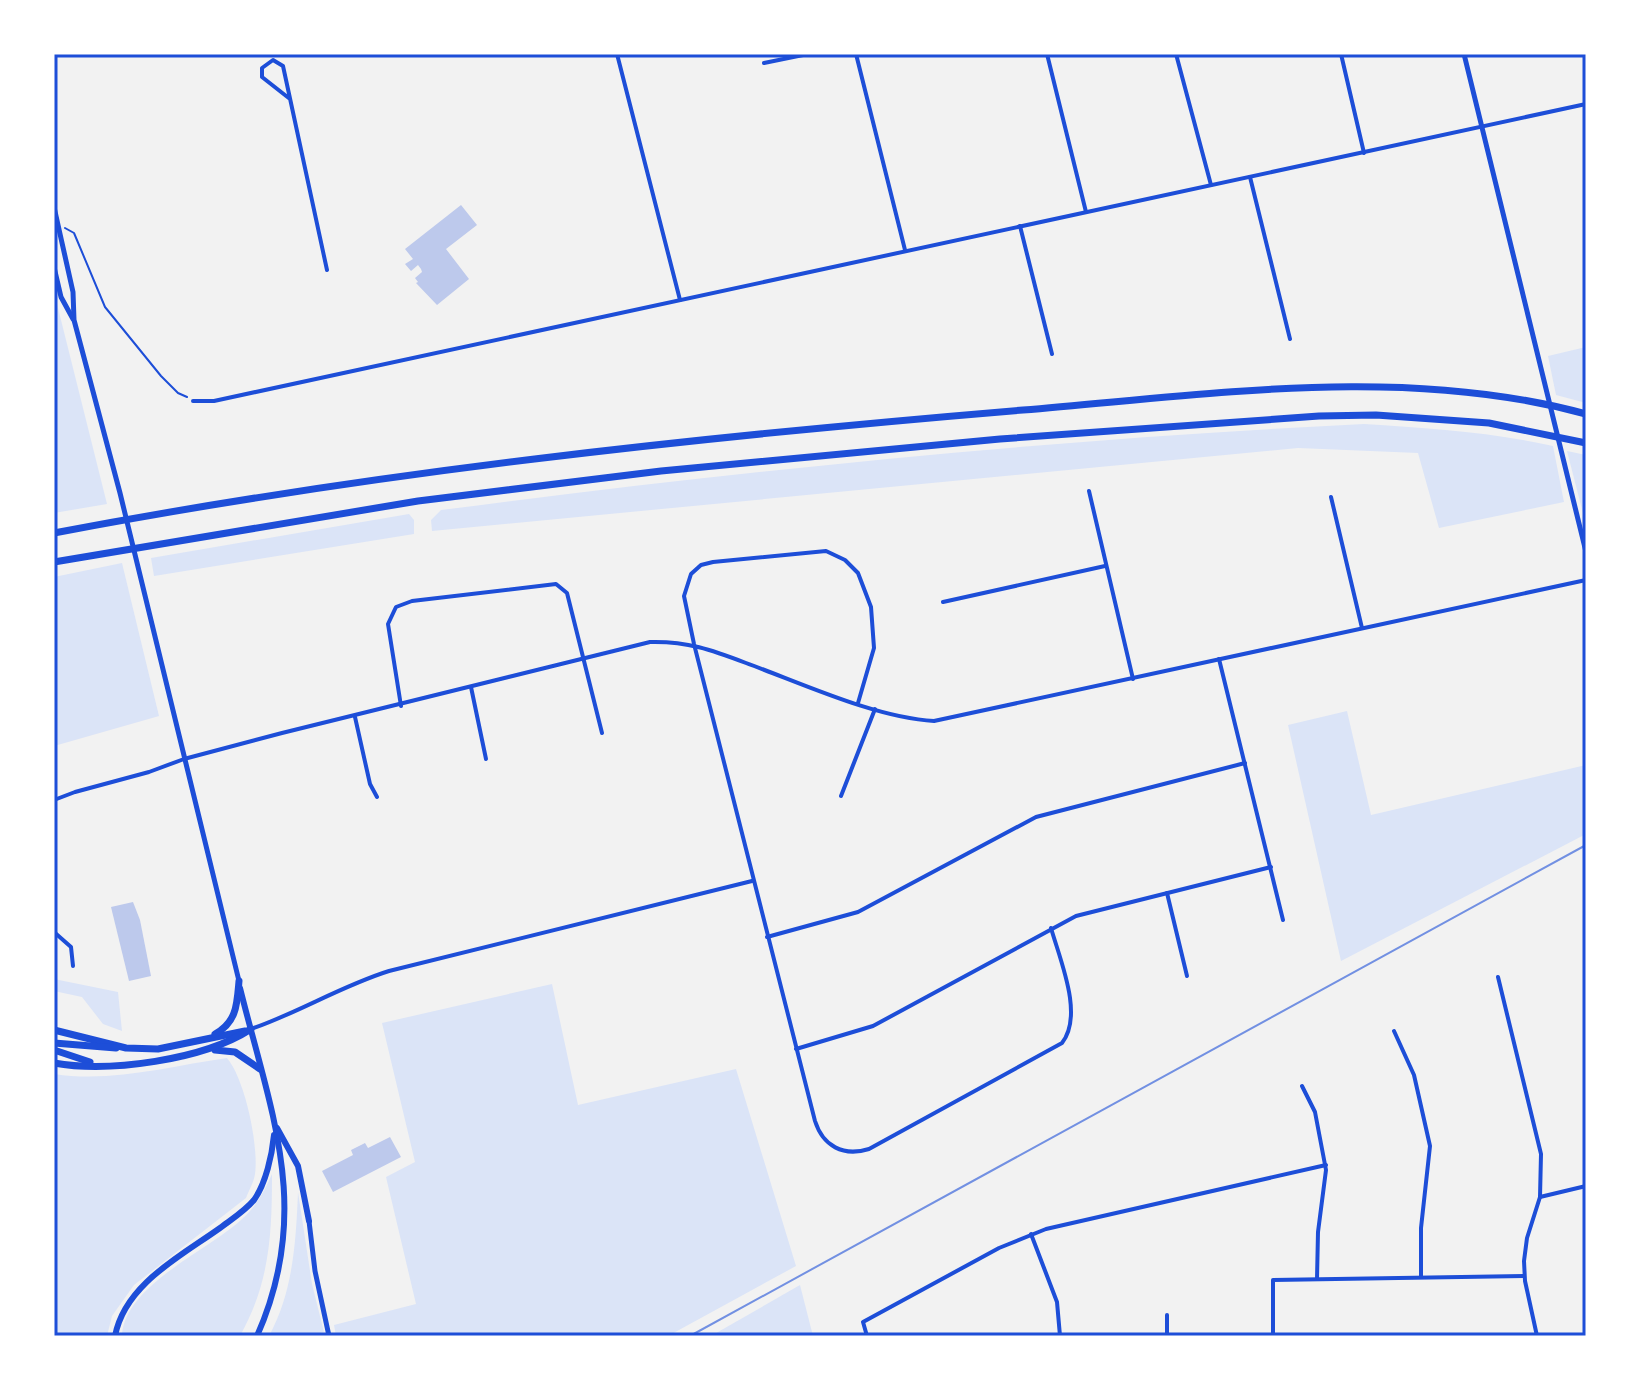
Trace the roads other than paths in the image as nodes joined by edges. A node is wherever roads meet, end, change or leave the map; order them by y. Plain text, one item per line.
1 (617, 54) edge
2 (808, 54) edge
3 (856, 54) edge
4 (1047, 54) edge
5 (1176, 54) edge
6 (1341, 54) edge
7 (1464, 54) edge
8 (764, 63) dead end
9 (290, 99) junction
10 (1586, 104) edge
11 (1482, 127) junction
12 (1365, 153) junction
13 (1250, 177) junction
14 (1211, 185) junction
15 (54, 207) edge
16 (1086, 212) junction
17 (1020, 226) junction
18 (905, 250) junction
19 (54, 267) edge
20 (327, 270) dead end
21 (680, 300) junction
22 (74, 320) junction
23 (1290, 339) dead end
24 (1052, 354) dead end
25 (193, 401) road end
26 (1586, 414) edge
27 (1586, 443) edge
28 (1089, 491) dead end
29 (1331, 497) dead end
30 (54, 533) edge
31 (1586, 552) edge
32 (54, 562) edge
33 (1105, 566) junction
34 (1586, 580) edge
35 (943, 602) dead end
36 (1362, 628) junction
37 (694, 644) junction
38 (584, 658) junction
39 (1219, 659) junction
40 (1133, 679) junction
41 (471, 687) junction
42 (858, 703) junction
43 (401, 706) junction
44 (875, 709) junction
45 (355, 717) junction
46 (602, 733) dead end
47 (184, 759) junction
48 (486, 759) dead end
49 (1245, 763) junction
50 (841, 796) dead end
51 (377, 797) dead end
52 (54, 800) edge
53 (1271, 867) junction
54 (752, 881) junction
55 (1167, 893) junction
56 (1283, 920) dead end
57 (1051, 928) junction
58 (54, 932) edge
59 (767, 937) junction
60 (73, 966) dead end
61 (1187, 976) dead end
62 (1498, 977) dead end
63 (239, 981) junction
64 (251, 1029) junction
65 (54, 1030) edge
66 (1394, 1031) dead end
67 (202, 1040) junction
68 (54, 1043) edge
69 (126, 1048) junction
70 (796, 1049) junction
71 (54, 1050) edge
72 (200, 1051) junction
73 (54, 1063) edge
74 (96, 1065) junction
75 (260, 1069) junction
76 (1302, 1086) dead end
77 (274, 1123) junction
78 (1326, 1165) junction
79 (1586, 1186) edge
80 (1540, 1197) junction
81 (309, 1221) joint
82 (1031, 1234) junction
83 (1524, 1276) junction
84 (1421, 1277) junction
85 (1317, 1279) junction
86 (1167, 1315) dead end
87 (115, 1336) edge
88 (257, 1336) edge
89 (329, 1336) edge
90 (867, 1336) edge
91 (1060, 1336) edge
92 (1167, 1336) edge
93 (1273, 1336) edge
94 (1537, 1336) edge

1 - 21 street
2 - 8 street
3 - 18 street
4 - 16 street
5 - 14 street
6 - 12 street
7 - 11 main road
9 - 9 street
9 - 20 street
10 - 11 street
11 - 12 street
11 - 31 main road
12 - 13 street
13 - 14 street
13 - 23 street
14 - 16 street
15 - 22 main road
16 - 17 street
17 - 18 street
17 - 24 street
18 - 21 street
19 - 22 main road
21 - 25 street
22 - 47 main road
26 - 30 highway
27 - 32 highway
28 - 33 street
29 - 36 street
33 - 35 street
33 - 40 street
34 - 36 street
36 - 39 street
37 - 38 street
37 - 42 street
37 - 42 street
37 - 54 street
38 - 41 street
38 - 43 street
38 - 46 street
39 - 40 street
39 - 49 street
40 - 44 street
41 - 43 street
41 - 48 street
42 - 44 street
43 - 45 street
44 - 50 street
45 - 47 street
45 - 51 street
47 - 52 street
47 - 63 main road
49 - 53 street
49 - 59 street
53 - 55 street
53 - 56 street
54 - 59 street
54 - 64 street
55 - 57 street
55 - 61 street
57 - 70 street
57 - 70 street
58 - 60 street
59 - 70 street
62 - 80 street
63 - 64 main road
63 - 67 highway
64 - 67 highway
64 - 72 highway
64 - 75 main road
65 - 69 highway
66 - 84 street
67 - 69 highway
68 - 69 highway
71 - 74 highway
72 - 74 highway
72 - 75 highway
73 - 74 highway
75 - 77 main road
76 - 78 street
77 - 81 main road
77 - 87 main road
77 - 88 main road
78 - 82 street
78 - 85 street
79 - 80 street
80 - 83 street
81 - 89 main road
82 - 90 street
82 - 91 street
83 - 84 street
83 - 94 street
84 - 85 street
85 - 93 street
86 - 92 street

